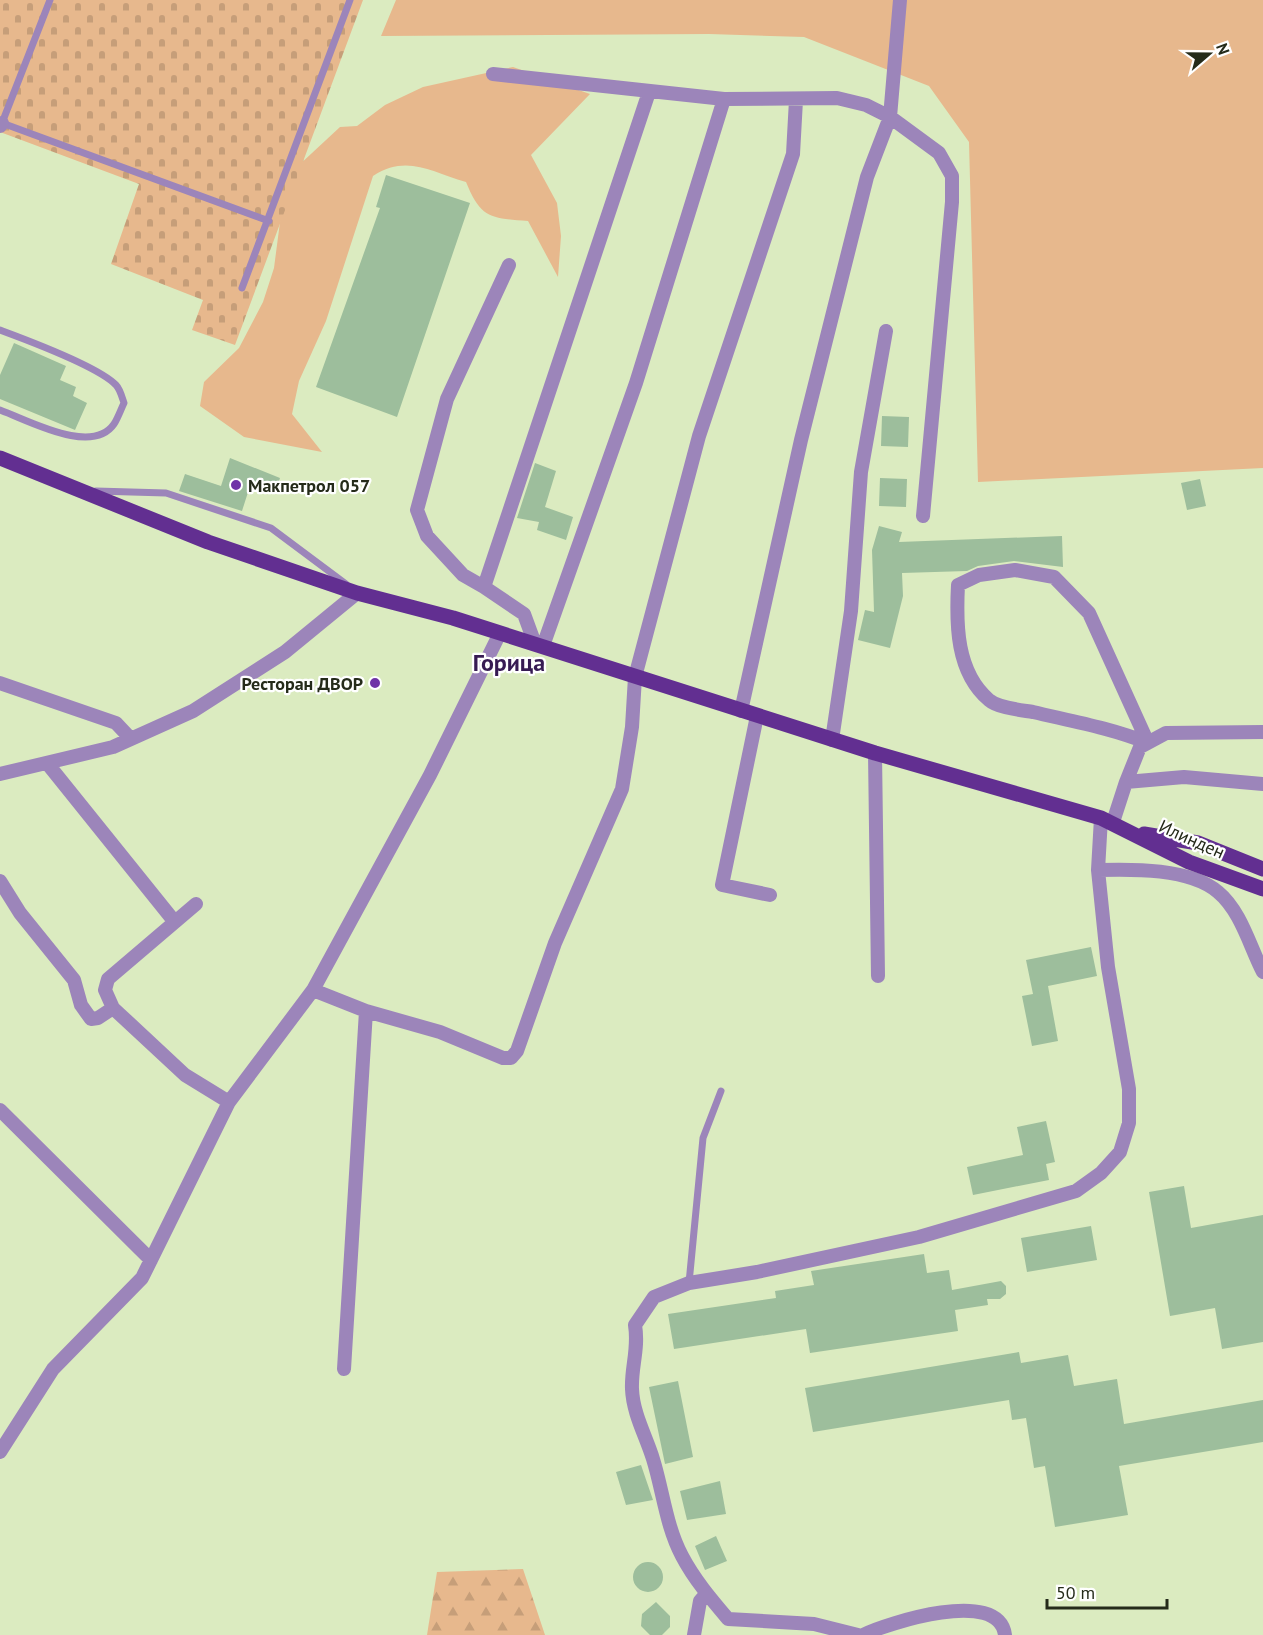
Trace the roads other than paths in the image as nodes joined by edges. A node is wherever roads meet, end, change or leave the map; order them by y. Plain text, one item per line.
1 (50, 0) edge
2 (350, 0) edge
3 (900, 0) edge
4 (493, 74) dead end
5 (649, 92) junction
6 (724, 99) junction
7 (796, 100) junction
8 (890, 117) junction
9 (1, 124) edge
10 (269, 221) junction
11 (509, 265) dead end
12 (242, 288) dead end
13 (0, 330) edge
14 (886, 331) dead end
15 (0, 410) edge
16 (0, 458) edge
17 (73, 490) junction
18 (923, 516) dead end
19 (484, 587) junction
20 (357, 593) junction
21 (500, 633) junction
22 (539, 645) junction
23 (635, 677) junction
24 (0, 683) edge
25 (741, 711) junction
26 (757, 716) junction
27 (1263, 732) edge
28 (131, 739) junction
29 (832, 740) junction
30 (1148, 743) junction
31 (875, 753) junction
32 (47, 762) junction
33 (0, 774) edge
34 (1126, 782) junction
35 (1263, 784) edge
36 (1107, 820) junction
37 (1132, 832) junction
38 (1263, 869) edge
39 (1098, 870) junction
40 (0, 882) edge
41 (1263, 889) edge
42 (770, 895) dead end
43 (196, 904) dead end
44 (174, 921) junction
45 (1263, 972) edge
46 (878, 976) dead end
47 (313, 990) junction
48 (112, 1008) junction
49 (366, 1011) junction
50 (721, 1091) dead end
51 (229, 1102) junction
52 (0, 1110) edge
53 (151, 1260) junction
54 (689, 1283) junction
55 (345, 1369) dead end
56 (0, 1452) edge
57 (706, 1594) junction
58 (694, 1635) edge
59 (858, 1635) edge
60 (863, 1635) edge
61 (1005, 1635) edge

1 - 9 lane
2 - 10 lane
3 - 8 street
4 - 5 street
5 - 6 street
5 - 19 street
6 - 7 street
6 - 22 street
7 - 8 street
7 - 23 street
8 - 18 street
8 - 25 street
9 - 10 lane
10 - 12 lane
11 - 19 street
13 - 15 lane
14 - 29 street
16 - 17 main road
17 - 20 main road
17 - 20 lane
19 - 22 street
20 - 21 main road
20 - 28 street
21 - 22 main road
21 - 47 street
22 - 23 main road
23 - 25 main road
23 - 49 street
24 - 28 street
25 - 26 main road
26 - 29 main road
26 - 42 street
27 - 30 street
28 - 32 street
29 - 31 main road
30 - 30 street
30 - 34 street
31 - 36 main road
31 - 46 street
32 - 33 street
32 - 44 street
34 - 35 street
34 - 36 street
36 - 37 main road
36 - 39 street
37 - 38 main road, Илинден
37 - 41 main road, Илинден
39 - 45 street
39 - 54 street
40 - 48 street
43 - 44 street
44 - 48 street
47 - 49 street
47 - 51 street
48 - 51 street
49 - 55 street
50 - 54 lane
51 - 53 street
52 - 53 street
53 - 56 street
54 - 57 street
57 - 58 street
57 - 59 street
60 - 61 street

